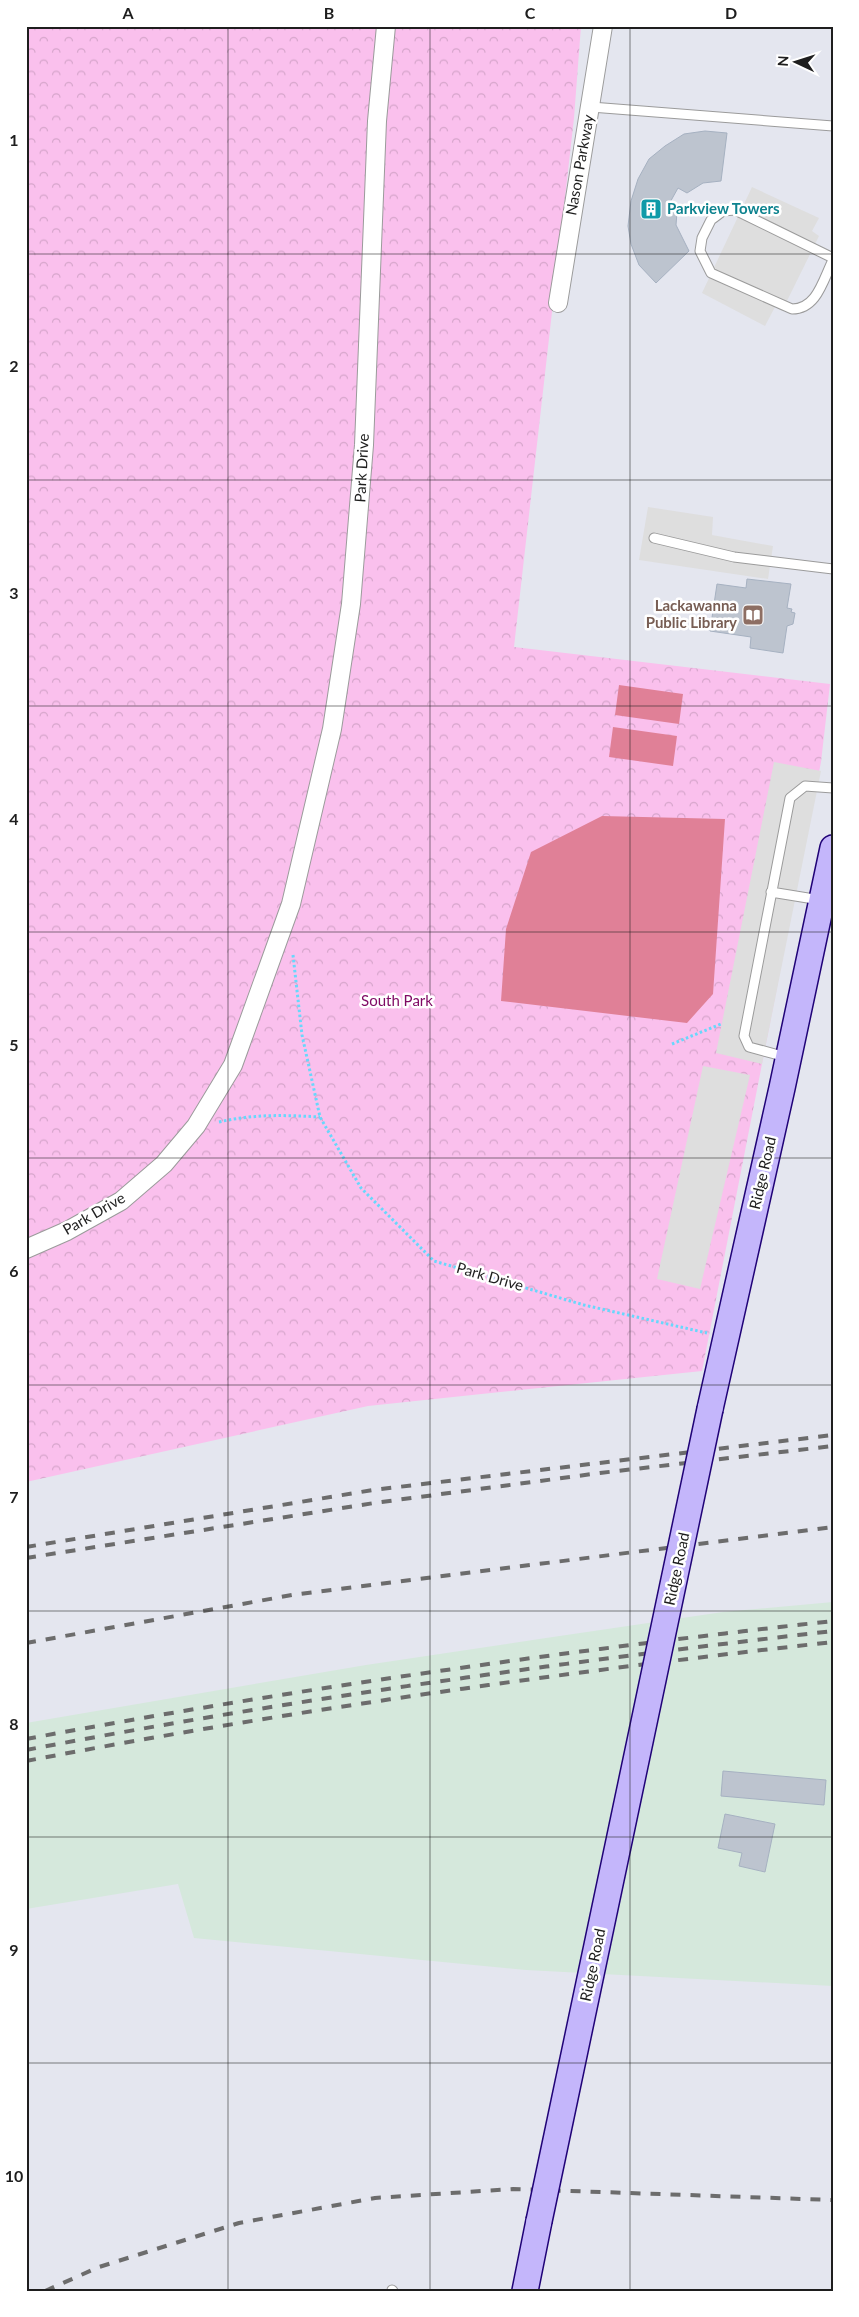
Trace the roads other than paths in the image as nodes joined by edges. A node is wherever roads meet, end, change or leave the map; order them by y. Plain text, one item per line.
1 (386, 26) edge
2 (603, 26) edge
3 (591, 107) junction
4 (833, 126) edge
5 (833, 259) edge
6 (558, 303) dead end
7 (654, 538) dead end
8 (833, 569) edge
9 (833, 788) edge
10 (833, 848) edge
11 (771, 892) junction
12 (826, 897) edge
13 (789, 1058) junction
14 (26, 1249) edge
15 (525, 2291) edge

1 - 14 street, Park Drive
2 - 3 street, Nason Parkway
3 - 4 lane
3 - 6 street, Nason Parkway
5 - 5 lane
7 - 8 lane
9 - 11 lane
10 - 12 main road, Ridge Road
11 - 12 lane
11 - 13 lane
12 - 13 main road, Ridge Road
13 - 15 main road, Ridge Road, bridge

